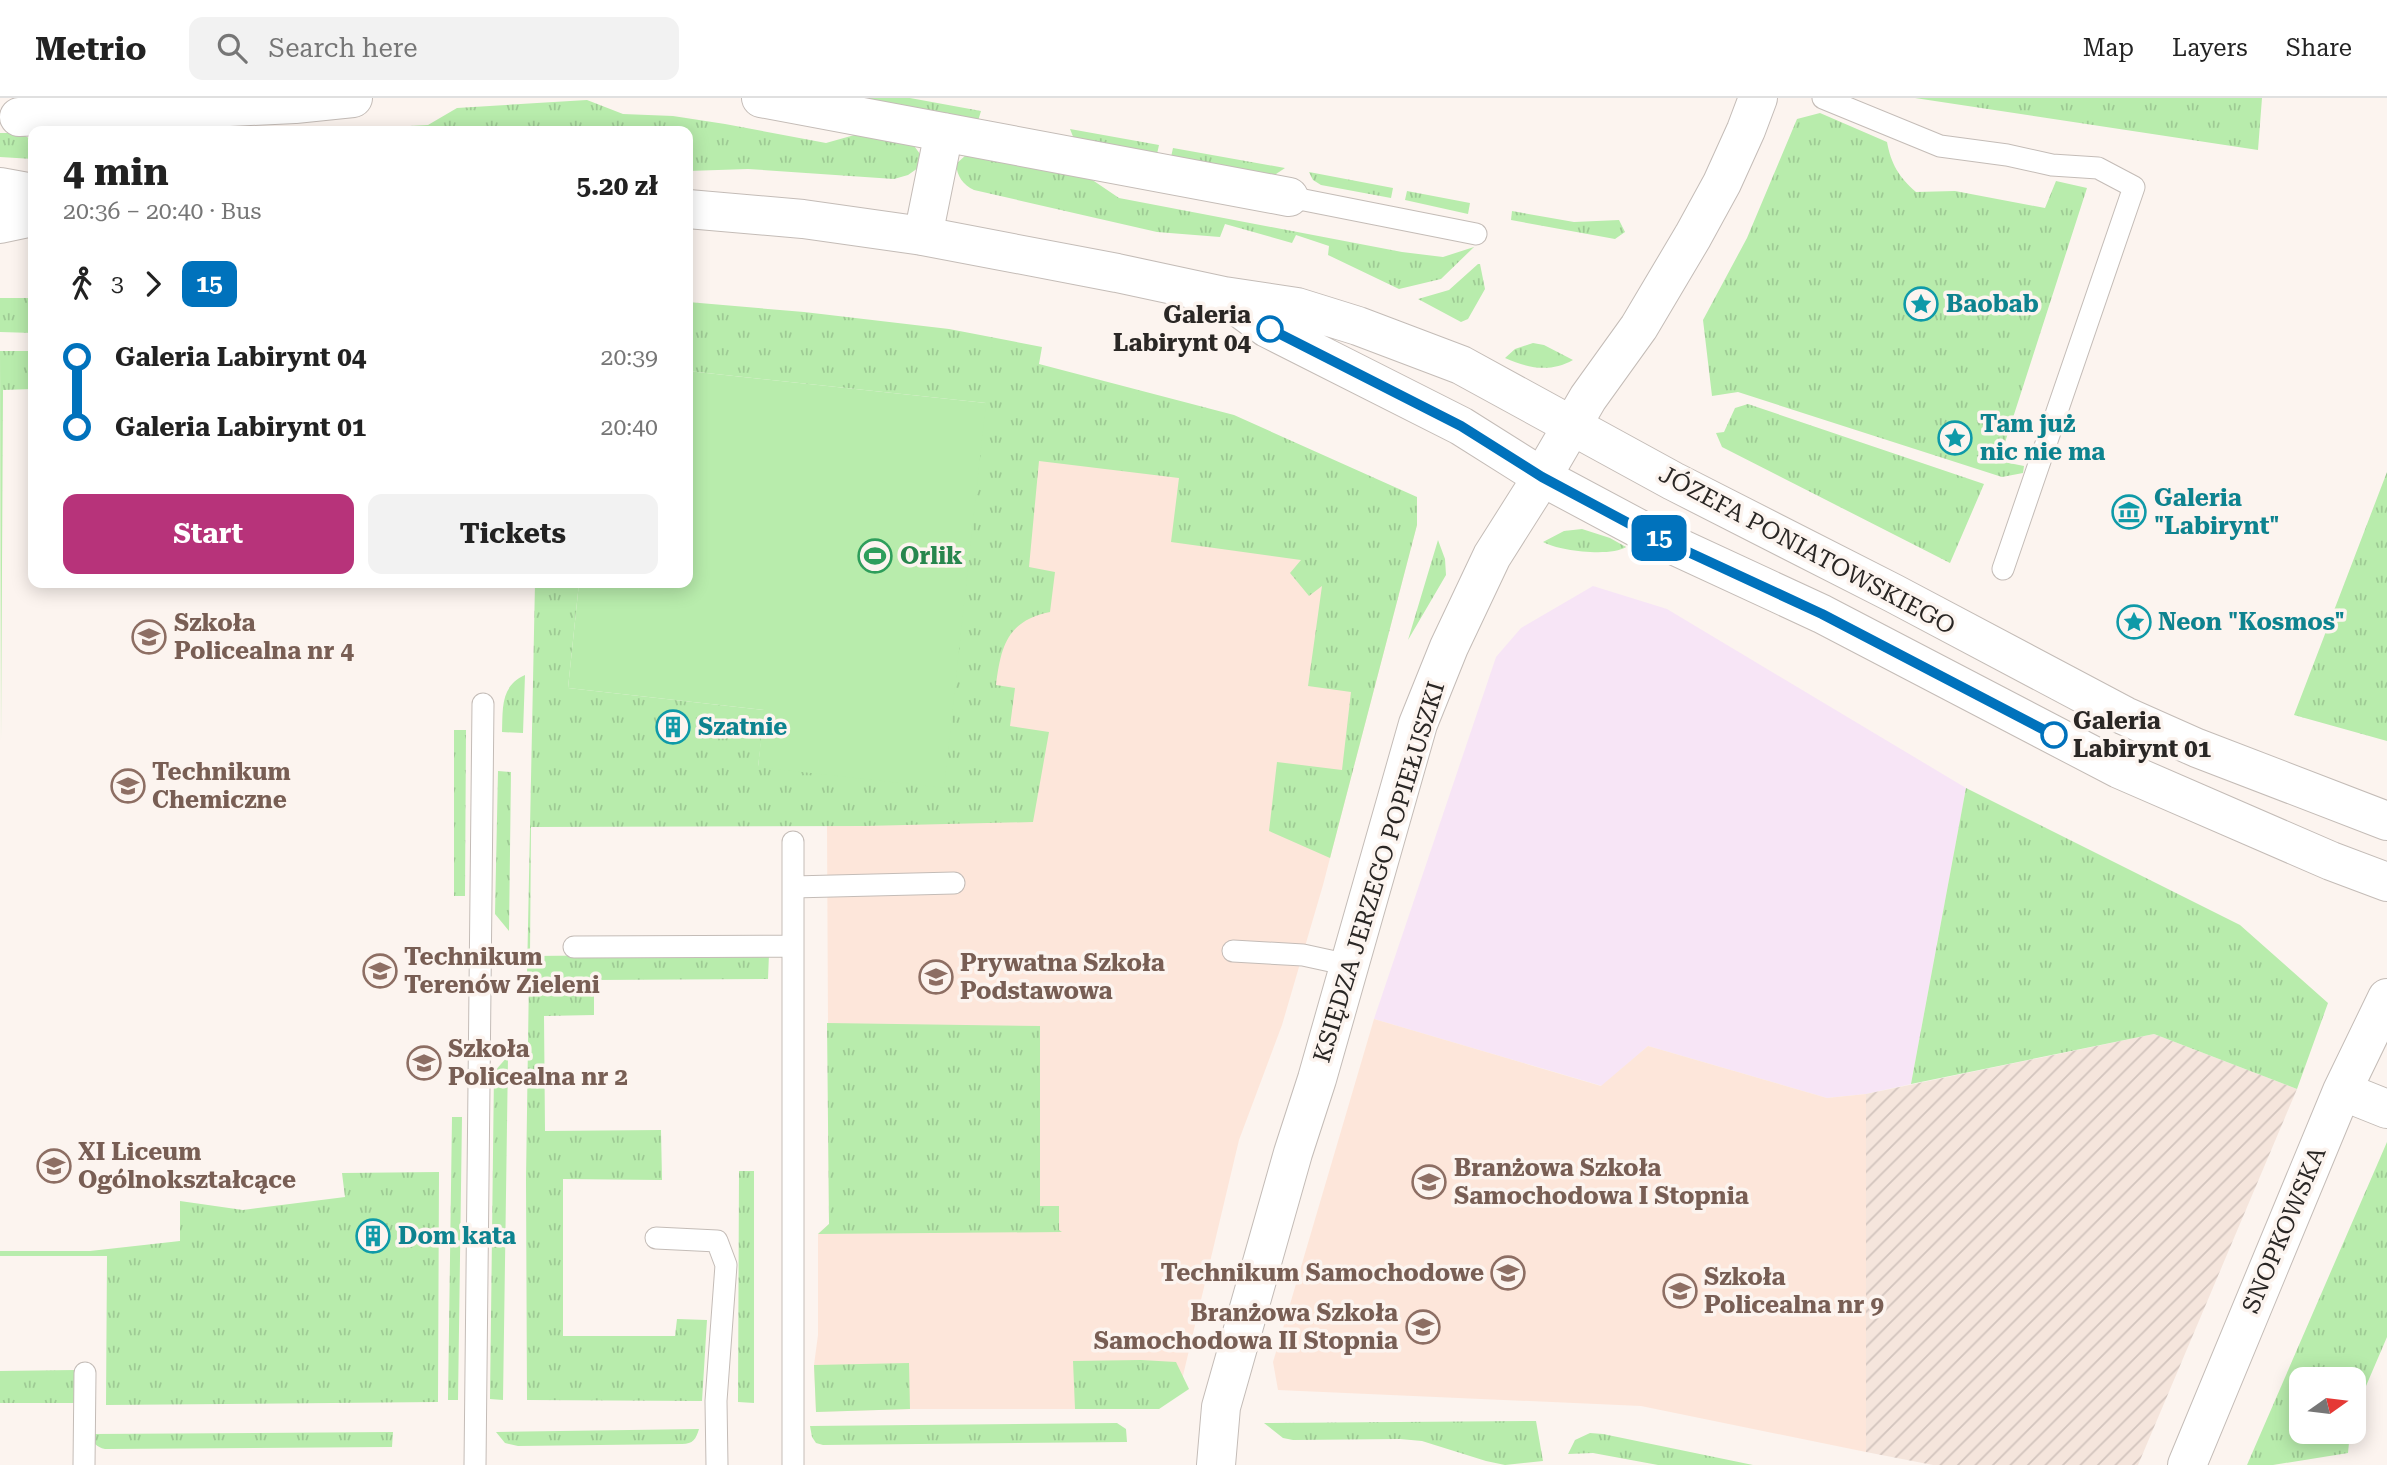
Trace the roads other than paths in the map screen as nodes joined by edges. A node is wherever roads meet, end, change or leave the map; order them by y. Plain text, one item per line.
1 (353, 98) edge
2 (761, 98) edge
3 (1758, 98) edge
4 (1823, 98) edge
5 (19, 117) dead end
6 (944, 132) junction
7 (0, 187) edge
8 (28, 192) edge
9 (1289, 197) joint
10 (693, 209) edge
11 (28, 218) edge
12 (0, 224) edge
13 (1476, 234) dead end
14 (923, 236) junction
15 (1224, 296) junction
16 (1573, 424) junction
17 (1542, 477) junction
18 (2003, 569) dead end
19 (483, 704) dead end
20 (2387, 821) edge
21 (793, 842) dead end
22 (2387, 882) edge
23 (954, 883) dead end
24 (793, 887) junction
25 (792, 946) junction
26 (574, 947) dead end
27 (1233, 951) dead end
28 (1349, 965) junction
29 (2387, 998) edge
30 (2342, 1091) junction
31 (2387, 1108) edge
32 (656, 1238) dead end
33 (85, 1373) dead end
34 (84, 1465) edge
35 (475, 1465) edge
36 (717, 1465) edge
37 (793, 1465) edge
38 (1216, 1465) edge
39 (2187, 1465) edge

1 - 5 main road
2 - 6 main road
3 - 16 main road, KSIĘDZA JERZEGO POPIEŁUSZKI
4 - 18 lane
6 - 9 main road
6 - 14 main road
7 - 8 main road
9 - 13 lane
10 - 14 main road, JÓZEFA PONIATOWSKIEGO
11 - 12 main road
14 - 15 main road, JÓZEFA PONIATOWSKIEGO
15 - 16 main road, JÓZEFA PONIATOWSKIEGO
15 - 17 main road, JÓZEFA PONIATOWSKIEGO
16 - 17 main road, KSIĘDZA JERZEGO POPIEŁUSZKI
16 - 20 main road, JÓZEFA PONIATOWSKIEGO
17 - 22 main road, JÓZEFA PONIATOWSKIEGO
17 - 28 main road, KSIĘDZA JERZEGO POPIEŁUSZKI
19 - 35 lane
21 - 24 lane
23 - 24 lane
24 - 25 lane
25 - 26 lane
25 - 37 lane
27 - 28 lane
28 - 38 main road, KSIĘDZA JERZEGO POPIEŁUSZKI
29 - 30 main road, SNOPKOWSKA
30 - 31 main road
30 - 39 main road, SNOPKOWSKA
32 - 36 lane
33 - 34 lane

